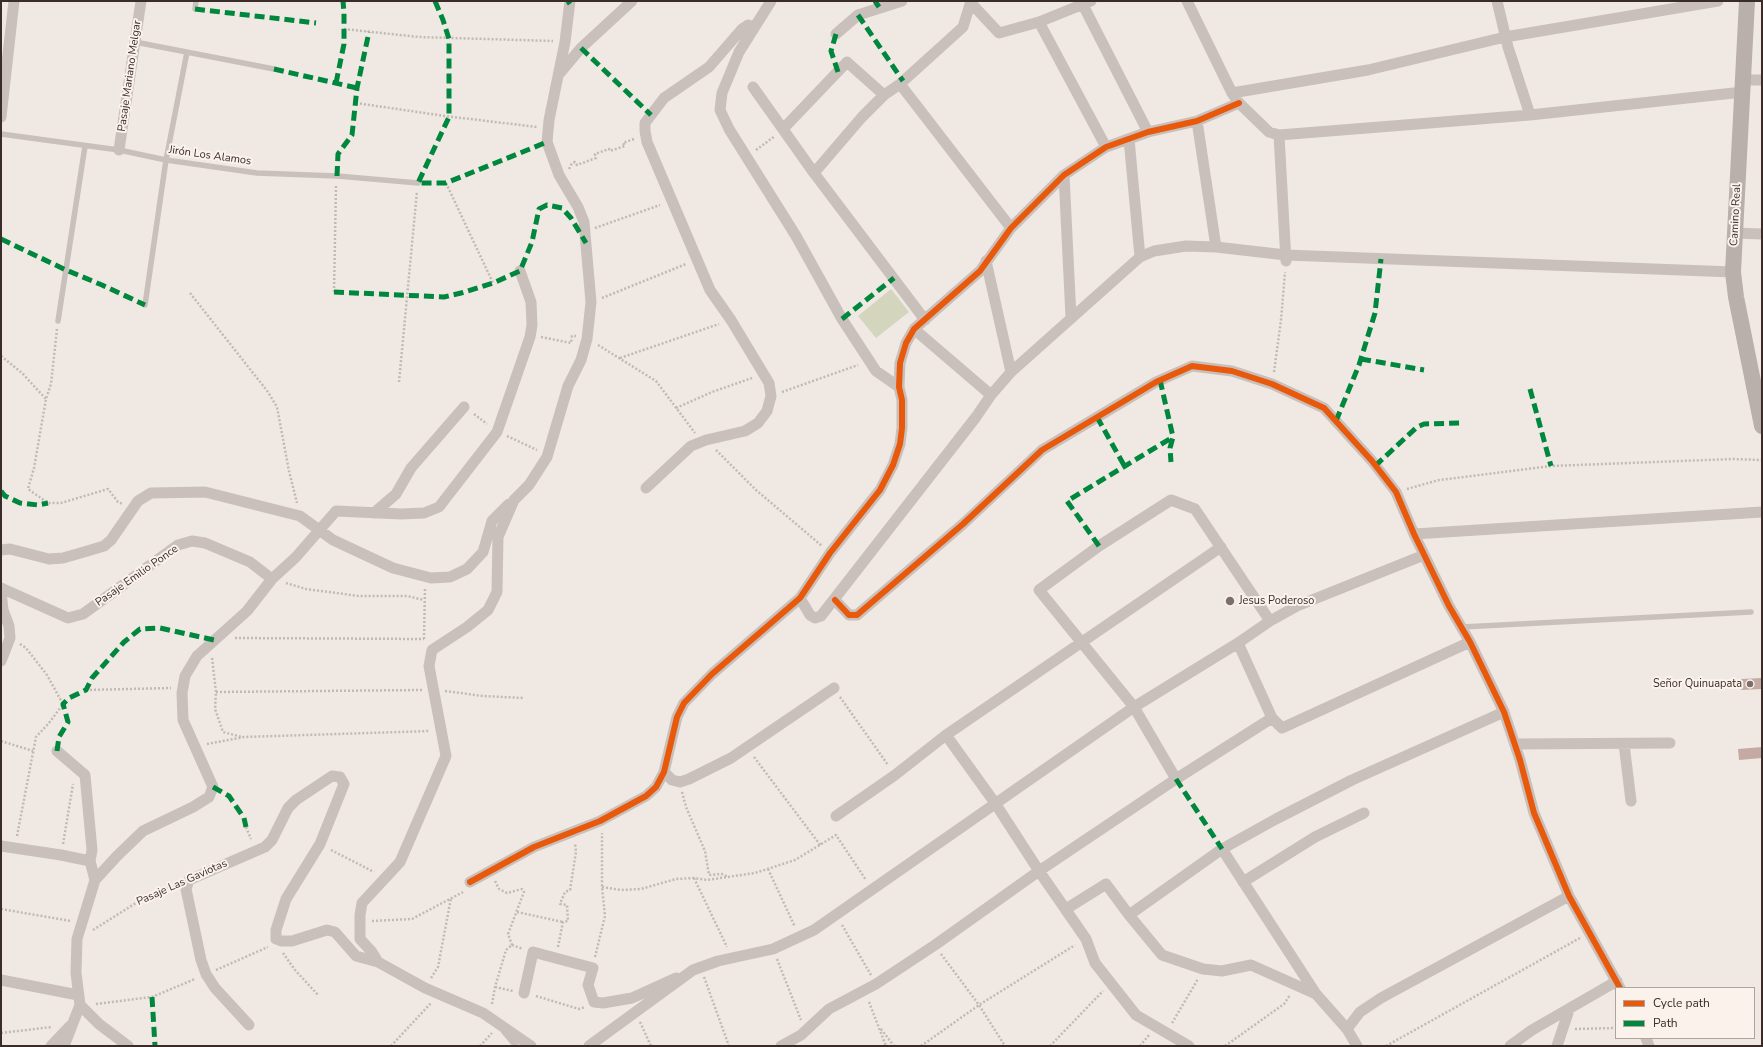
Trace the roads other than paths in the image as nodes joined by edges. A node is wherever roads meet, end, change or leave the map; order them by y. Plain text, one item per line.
1 (14, 1) edge
2 (141, 1) edge
3 (196, 1) edge
4 (570, 1) edge
5 (632, 1) edge
6 (771, 1) edge
7 (902, 1) edge
8 (1187, 1) edge
9 (1497, 1) edge
10 (1718, 1) edge
11 (1747, 1) edge
12 (971, 2) edge
13 (1087, 3) edge
14 (195, 9) dead end
15 (7, 14) edge
16 (1039, 22) junction
17 (754, 27) junction
18 (836, 34) dead end
19 (1505, 37) junction
20 (135, 42) junction
21 (187, 52) junction
22 (274, 69) dead end
23 (558, 75) junction
24 (1762, 80) edge
25 (900, 84) junction
26 (1744, 86) junction
27 (752, 87) dead end
28 (1232, 93) junction
29 (884, 94) junction
30 (1239, 104) junction
31 (1530, 115) junction
32 (1, 117) edge
33 (1197, 121) junction
34 (783, 129) junction
35 (1148, 132) junction
36 (1, 134) edge
37 (1279, 135) junction
38 (1129, 139) junction
39 (85, 146) junction
40 (1106, 147) junction
41 (119, 150) junction
42 (166, 160) junction
43 (814, 173) junction
44 (1064, 175) junction
45 (418, 183) road end
46 (1011, 228) junction
47 (1735, 233) junction
48 (1762, 234) edge
49 (1216, 247) junction
50 (1140, 257) junction
51 (1286, 258) junction
52 (986, 261) junction
53 (520, 271) dead end
54 (1733, 272) junction
55 (145, 305) dead end
56 (1071, 317) junction
57 (925, 320) junction
58 (58, 321) road end
59 (914, 329) junction
60 (1011, 372) junction
61 (899, 387) junction
62 (991, 395) junction
63 (464, 407) dead end
64 (1762, 426) edge
65 (646, 488) dead end
66 (514, 500) junction
67 (1762, 512) edge
68 (374, 513) junction
69 (319, 530) junction
70 (1414, 534) junction
71 (1221, 547) junction
72 (1, 550) edge
73 (1424, 555) junction
74 (272, 579) junction
75 (1, 588) edge
76 (1, 591) edge
77 (800, 598) junction
78 (835, 600) junction
79 (1751, 612) dead end
80 (1270, 621) junction
81 (1461, 627) junction
82 (1081, 642) junction
83 (1470, 642) junction
84 (1238, 643) junction
85 (1, 661) edge
86 (834, 688) road end
87 (1134, 707) junction
88 (1504, 712) junction
89 (1272, 718) junction
90 (946, 735) junction
91 (1670, 743) dead end
92 (1515, 744) junction
93 (1624, 744) junction
94 (57, 751) dead end
95 (664, 772) junction
96 (1176, 779) junction
97 (1631, 801) dead end
98 (995, 803) junction
99 (1364, 813) dead end
100 (836, 816) dead end
101 (1, 846) edge
102 (1222, 849) junction
103 (90, 861) junction
104 (1039, 871) junction
105 (95, 880) junction
106 (470, 882) road end
107 (1243, 882) junction
108 (1568, 896) junction
109 (1066, 909) junction
110 (1130, 915) junction
111 (378, 962) junction
112 (696, 969) junction
113 (1, 980) edge
114 (1618, 985) edge
115 (524, 993) road end
116 (1316, 994) junction
117 (79, 1000) junction
118 (1569, 1010) junction
119 (74, 1022) junction
120 (249, 1025) dead end
121 (499, 1025) junction
122 (1347, 1029) junction
123 (51, 1046) edge
124 (64, 1046) edge
125 (128, 1046) edge
126 (516, 1046) edge
127 (531, 1046) edge
128 (589, 1046) edge
129 (781, 1046) edge
130 (1189, 1046) edge
131 (1358, 1046) edge
132 (1510, 1046) edge
133 (1557, 1046) edge

1 - 15 street
2 - 20 street, Pasaje Mariano Melgar
3 - 14 lane
4 - 23 street
5 - 23 street
6 - 17 street
7 - 18 street
8 - 28 street
9 - 19 street
10 - 19 street
11 - 26 street, Camino Real
12 - 16 street
12 - 25 street
13 - 16 street
13 - 35 street
15 - 32 street
16 - 40 street
17 - 61 street
17 - 65 street
19 - 28 street
19 - 31 street
20 - 21 lane
20 - 41 street, Pasaje Mariano Melgar
21 - 22 lane
21 - 42 lane
23 - 66 street
24 - 26 street
25 - 29 street
25 - 46 street
26 - 31 street
26 - 47 street, Camino Real
27 - 34 street
28 - 30 street
29 - 34 street
29 - 43 street
30 - 33 street
30 - 37 street
31 - 37 street
33 - 35 street
33 - 49 street
34 - 43 street
35 - 38 street
36 - 39 lane, Jirón Los Alamos
37 - 51 street
38 - 40 street
38 - 50 street
39 - 41 lane, Jirón Los Alamos
39 - 58 lane
40 - 44 street
41 - 42 lane, Jirón Los Alamos
42 - 45 lane, Jirón Los Alamos
42 - 55 lane
43 - 57 street
44 - 46 street
44 - 56 street
46 - 52 street
47 - 48 street
47 - 54 street, Camino Real
49 - 50 street
49 - 51 street
50 - 56 street
51 - 54 street
52 - 57 street
52 - 60 street
53 - 68 street
54 - 64 street, Camino Real
56 - 60 street
57 - 59 street
59 - 61 street
59 - 62 street
60 - 62 street
61 - 77 street
62 - 78 street
63 - 68 street
66 - 69 street
66 - 111 street
67 - 70 street
68 - 69 street
69 - 72 street
69 - 74 street
70 - 73 street
70 - 78 street
71 - 80 street
71 - 82 street
71 - 82 street
73 - 80 street
73 - 81 street
74 - 75 street, Pasaje Emilio Ponce
74 - 105 street
76 - 85 street
77 - 78 street
77 - 95 street
79 - 81 lane
80 - 84 street
81 - 83 street
82 - 87 street
82 - 90 street
83 - 88 street
83 - 89 street
84 - 87 street
84 - 89 street
86 - 95 street
87 - 96 street
87 - 98 street
88 - 92 street
88 - 102 street
89 - 96 street
90 - 98 street
90 - 100 street
91 - 93 street
92 - 93 street
92 - 108 street
93 - 97 street
94 - 103 street
95 - 106 street
96 - 104 street
98 - 104 street
98 - 112 street
99 - 107 street
101 - 103 street
102 - 107 street
102 - 110 street
103 - 105 street
104 - 109 street
104 - 129 street
105 - 117 street
107 - 116 street
108 - 114 street
108 - 122 street
109 - 110 street
109 - 130 street
110 - 116 street
111 - 120 street, Pasaje Las Gaviotas
111 - 121 street
112 - 115 street
112 - 128 street
113 - 117 street
114 - 118 street
116 - 122 street
117 - 119 street
117 - 125 street
118 - 132 street
118 - 133 street
119 - 123 street
119 - 124 street
121 - 126 lane
121 - 127 street
122 - 131 street

